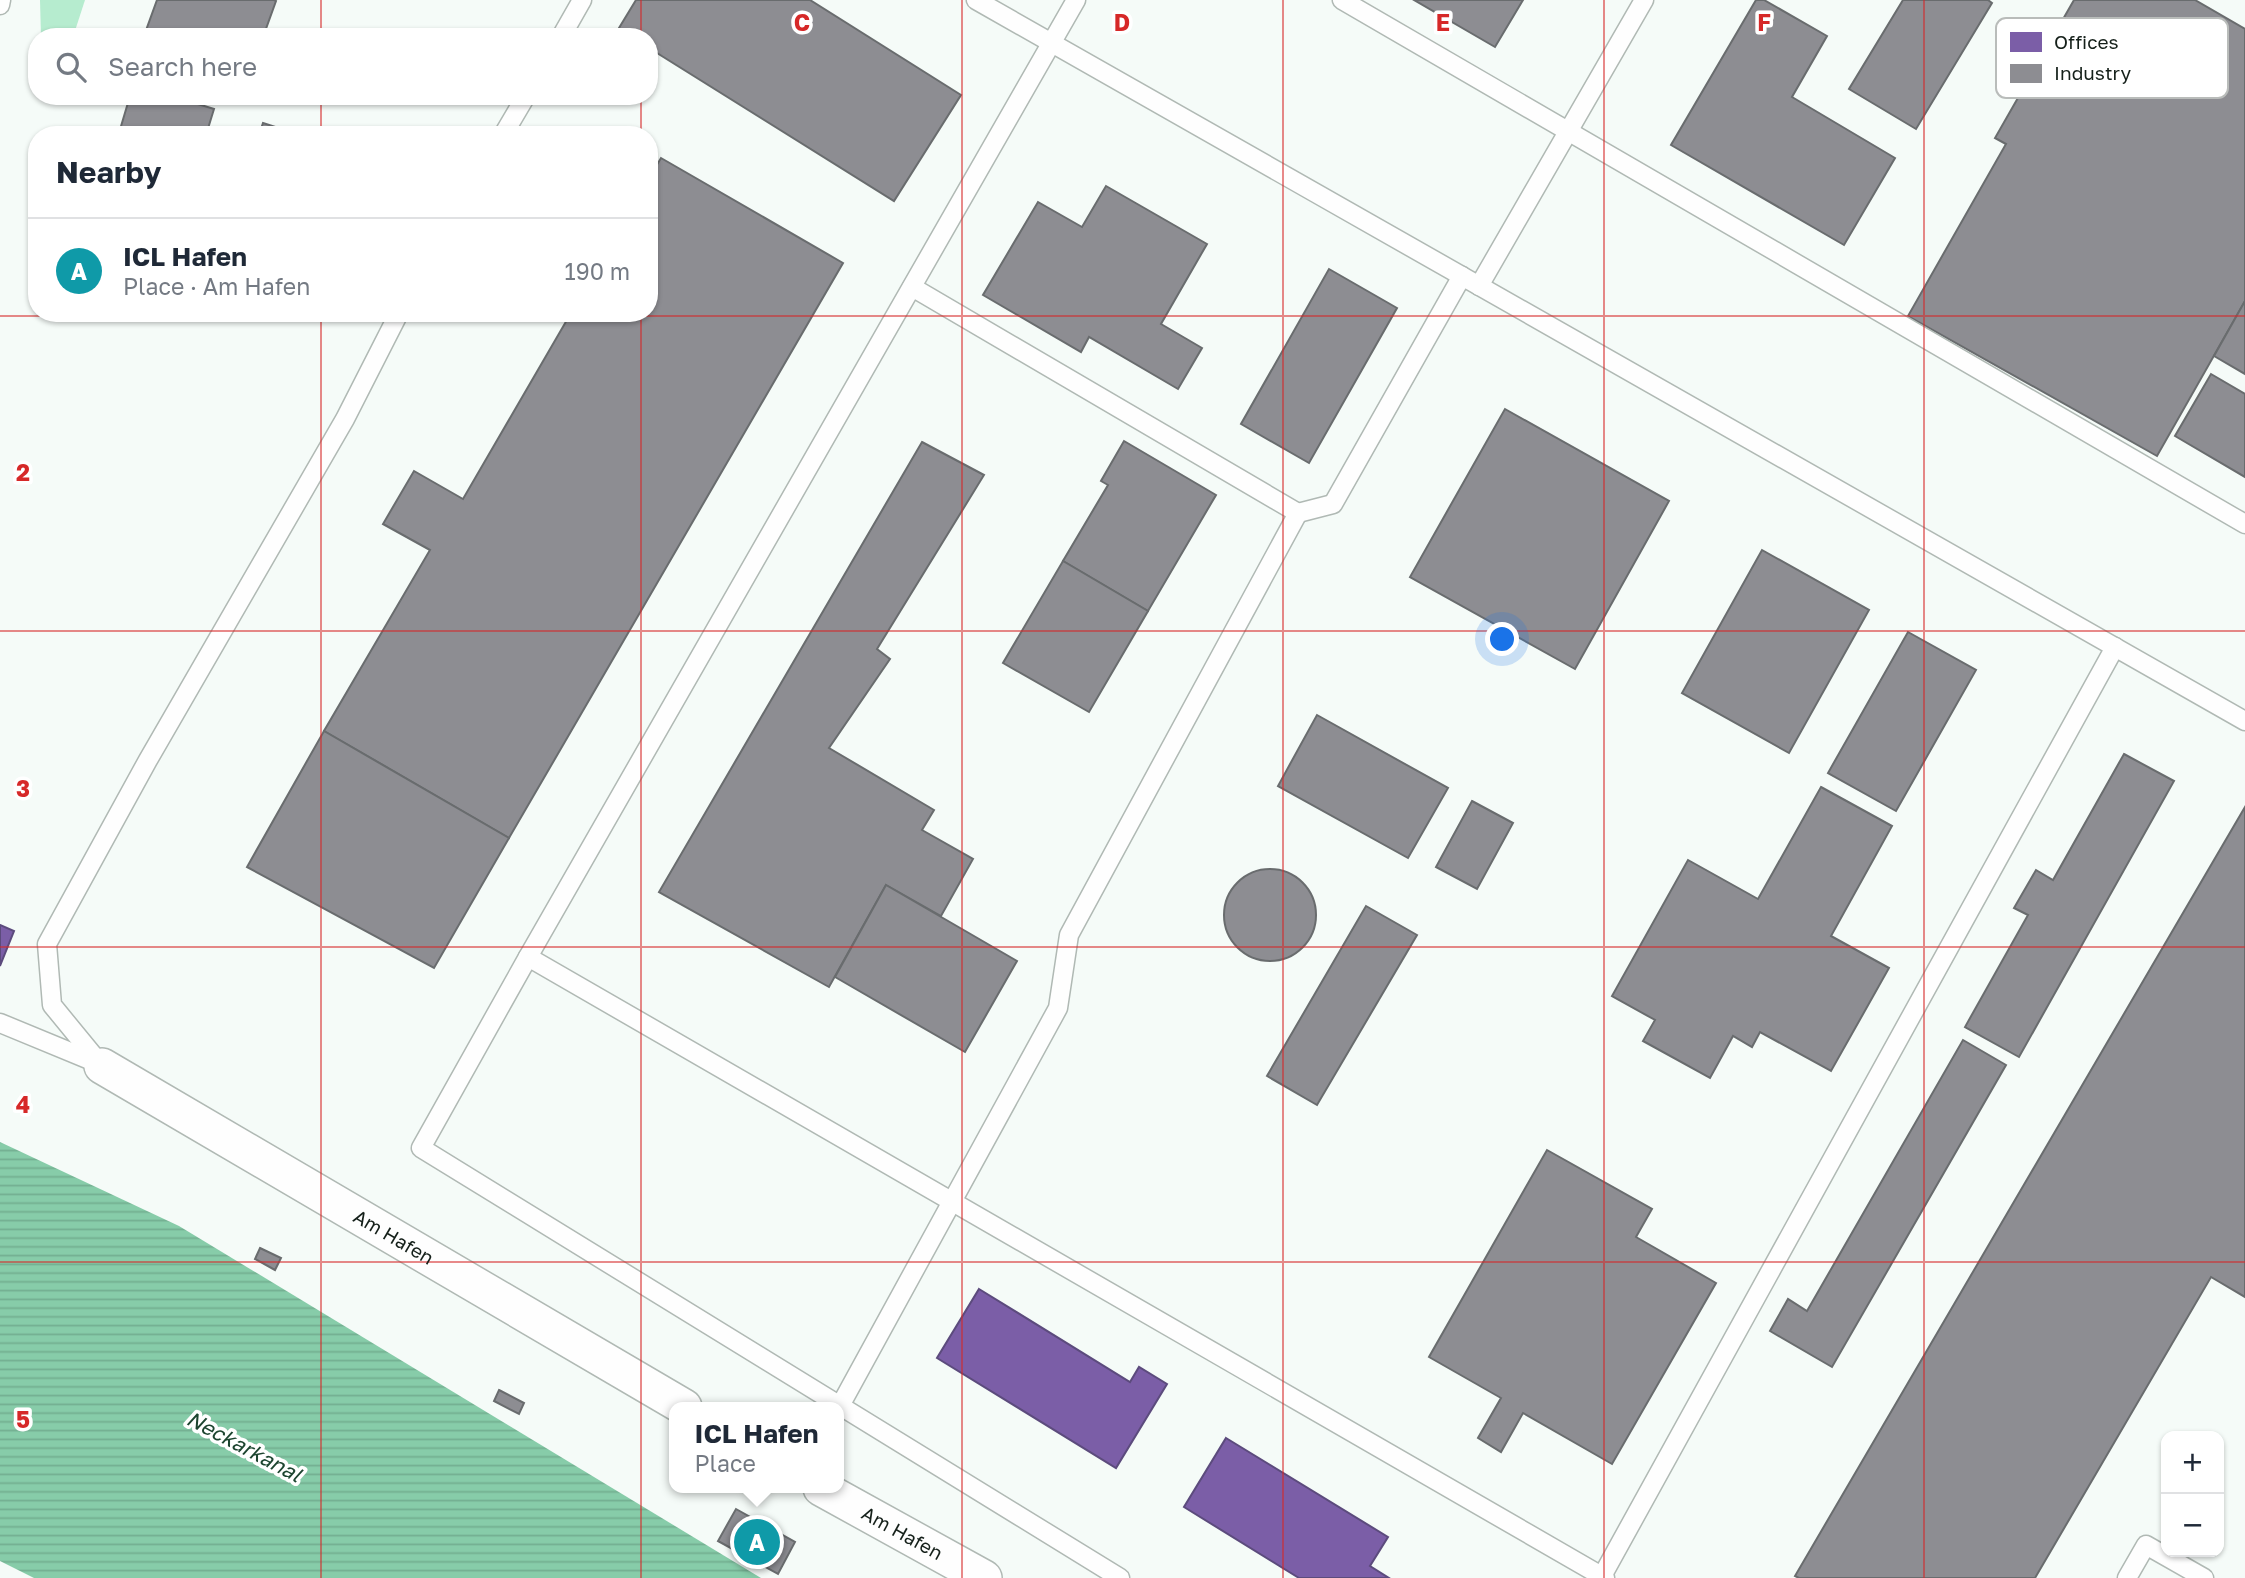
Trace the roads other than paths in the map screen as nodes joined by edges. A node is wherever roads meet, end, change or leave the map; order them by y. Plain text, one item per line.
1 (582, 0) edge
2 (976, 0) edge
3 (1076, 0) edge
4 (1342, 0) edge
5 (1644, 0) edge
6 (566, 28) edge
7 (1051, 43) junction
8 (521, 105) edge
9 (508, 126) edge
10 (1569, 132) junction
11 (1462, 276) junction
12 (1479, 286) junction
13 (912, 287) junction
14 (394, 322) edge
15 (1297, 513) junction
16 (2245, 524) edge
17 (2115, 647) junction
18 (2245, 721) edge
19 (528, 957) junction
20 (0, 1023) edge
21 (102, 1066) junction
22 (953, 1203) junction
23 (675, 1402) edge
24 (834, 1402) edge
25 (842, 1402) edge
26 (844, 1408) edge
27 (830, 1493) edge
28 (1603, 1577) edge
29 (984, 1578) edge
30 (1120, 1578) edge
31 (2127, 1578) edge
32 (2204, 1578) edge

1 - 6 lane
2 - 7 lane
3 - 7 lane
4 - 10 lane
5 - 10 lane
7 - 11 lane
7 - 13 lane
8 - 9 lane
10 - 12 lane
10 - 16 lane
11 - 12 lane
11 - 15 lane
12 - 17 lane
13 - 15 lane
13 - 19 lane
14 - 21 lane, Am Hafen
15 - 22 lane
17 - 18 lane
17 - 28 lane
19 - 22 lane
19 - 24 lane
20 - 21 lane, Am Hafen
21 - 23 street, Am Hafen
22 - 25 lane
22 - 28 lane
26 - 30 lane
27 - 29 street, Am Hafen
31 - 32 lane

